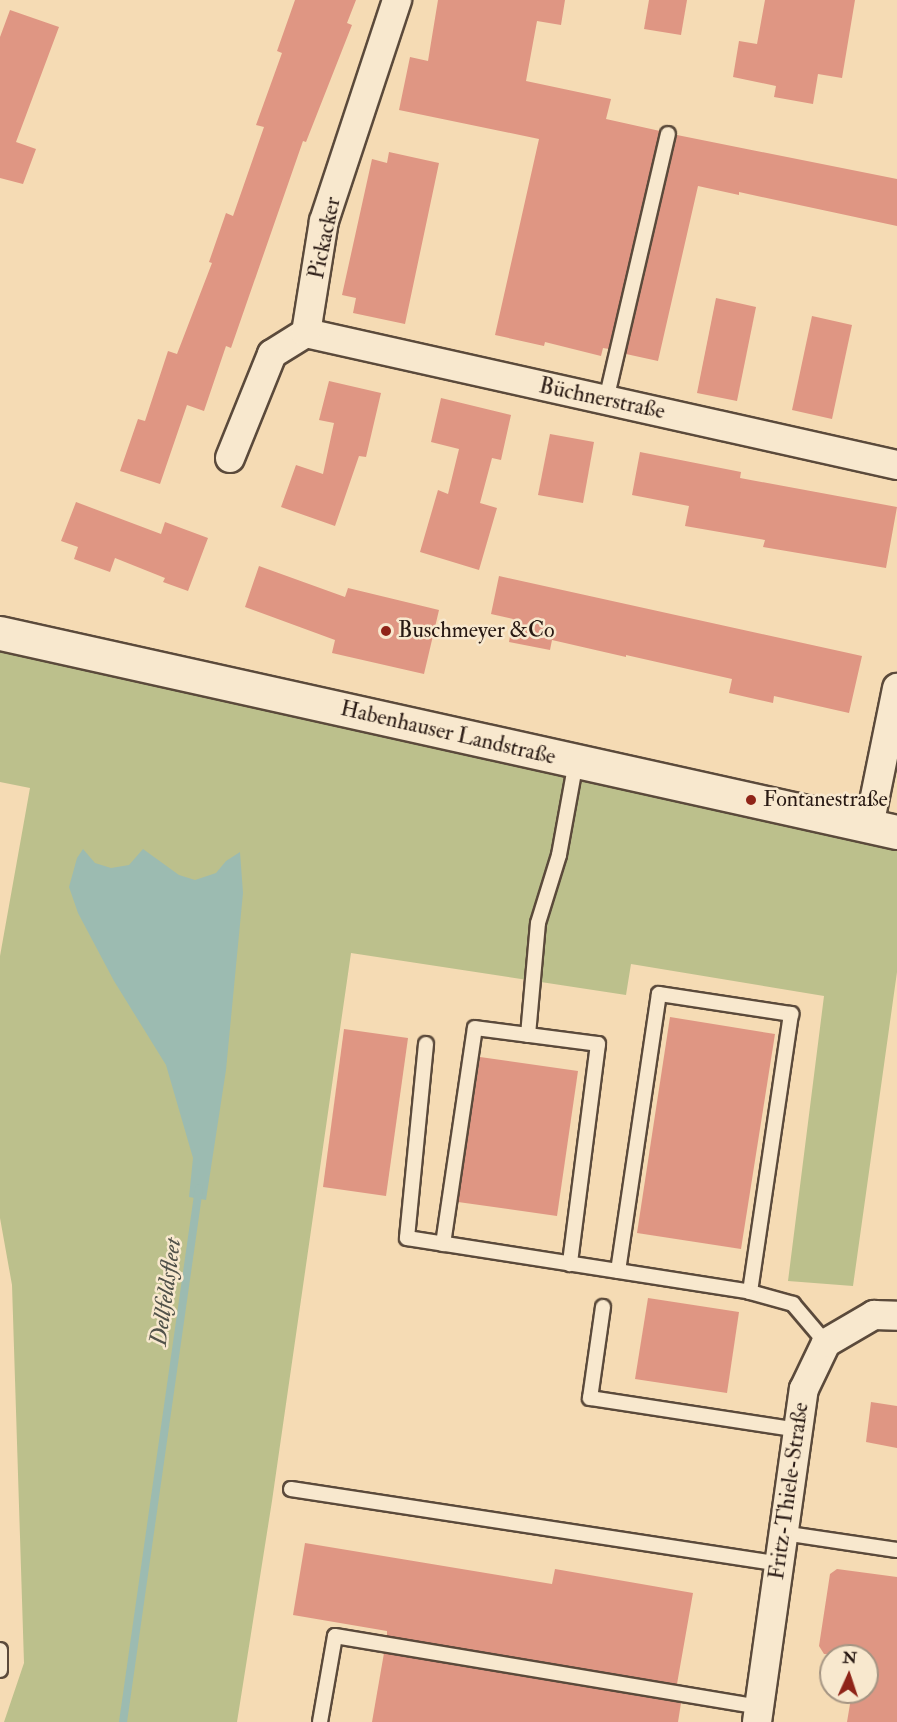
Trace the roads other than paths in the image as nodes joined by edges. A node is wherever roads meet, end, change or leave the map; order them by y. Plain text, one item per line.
1 (397, 0) edge
2 (668, 134) dead end
3 (306, 333) junction
4 (606, 400) junction
5 (230, 458) dead end
6 (897, 465) edge
7 (0, 633) edge
8 (897, 688) edge
9 (576, 761) junction
10 (883, 829) edge
11 (528, 1035) junction
12 (426, 1044) dead end
13 (443, 1244) junction
14 (570, 1264) junction
15 (618, 1271) junction
16 (750, 1292) junction
17 (603, 1307) dead end
18 (897, 1316) edge
19 (826, 1343) junction
20 (798, 1430) junction
21 (291, 1489) dead end
22 (783, 1533) junction
23 (897, 1550) edge
24 (779, 1564) junction
25 (0, 1650) edge
26 (0, 1670) edge
27 (758, 1715) edge
28 (320, 1722) edge

1 - 3 street, Pickacker
2 - 4 lane
3 - 4 street, Büchnerstraße
3 - 5 street
4 - 6 street, Büchnerstraße
7 - 9 street, Habenhauser Landstraße
8 - 10 street
9 - 10 street, Habenhauser Landstraße
9 - 11 lane
11 - 13 lane
11 - 14 lane
12 - 13 lane
13 - 14 lane
14 - 15 lane
15 - 16 lane
15 - 16 lane
16 - 19 lane
17 - 20 lane
18 - 19 street
19 - 20 street, Fritz-Thiele-Straße
20 - 22 street, Fritz-Thiele-Straße
21 - 24 lane
22 - 23 lane
22 - 24 street, Fritz-Thiele-Straße
24 - 27 street, Fritz-Thiele-Straße
25 - 26 lane
27 - 28 lane

